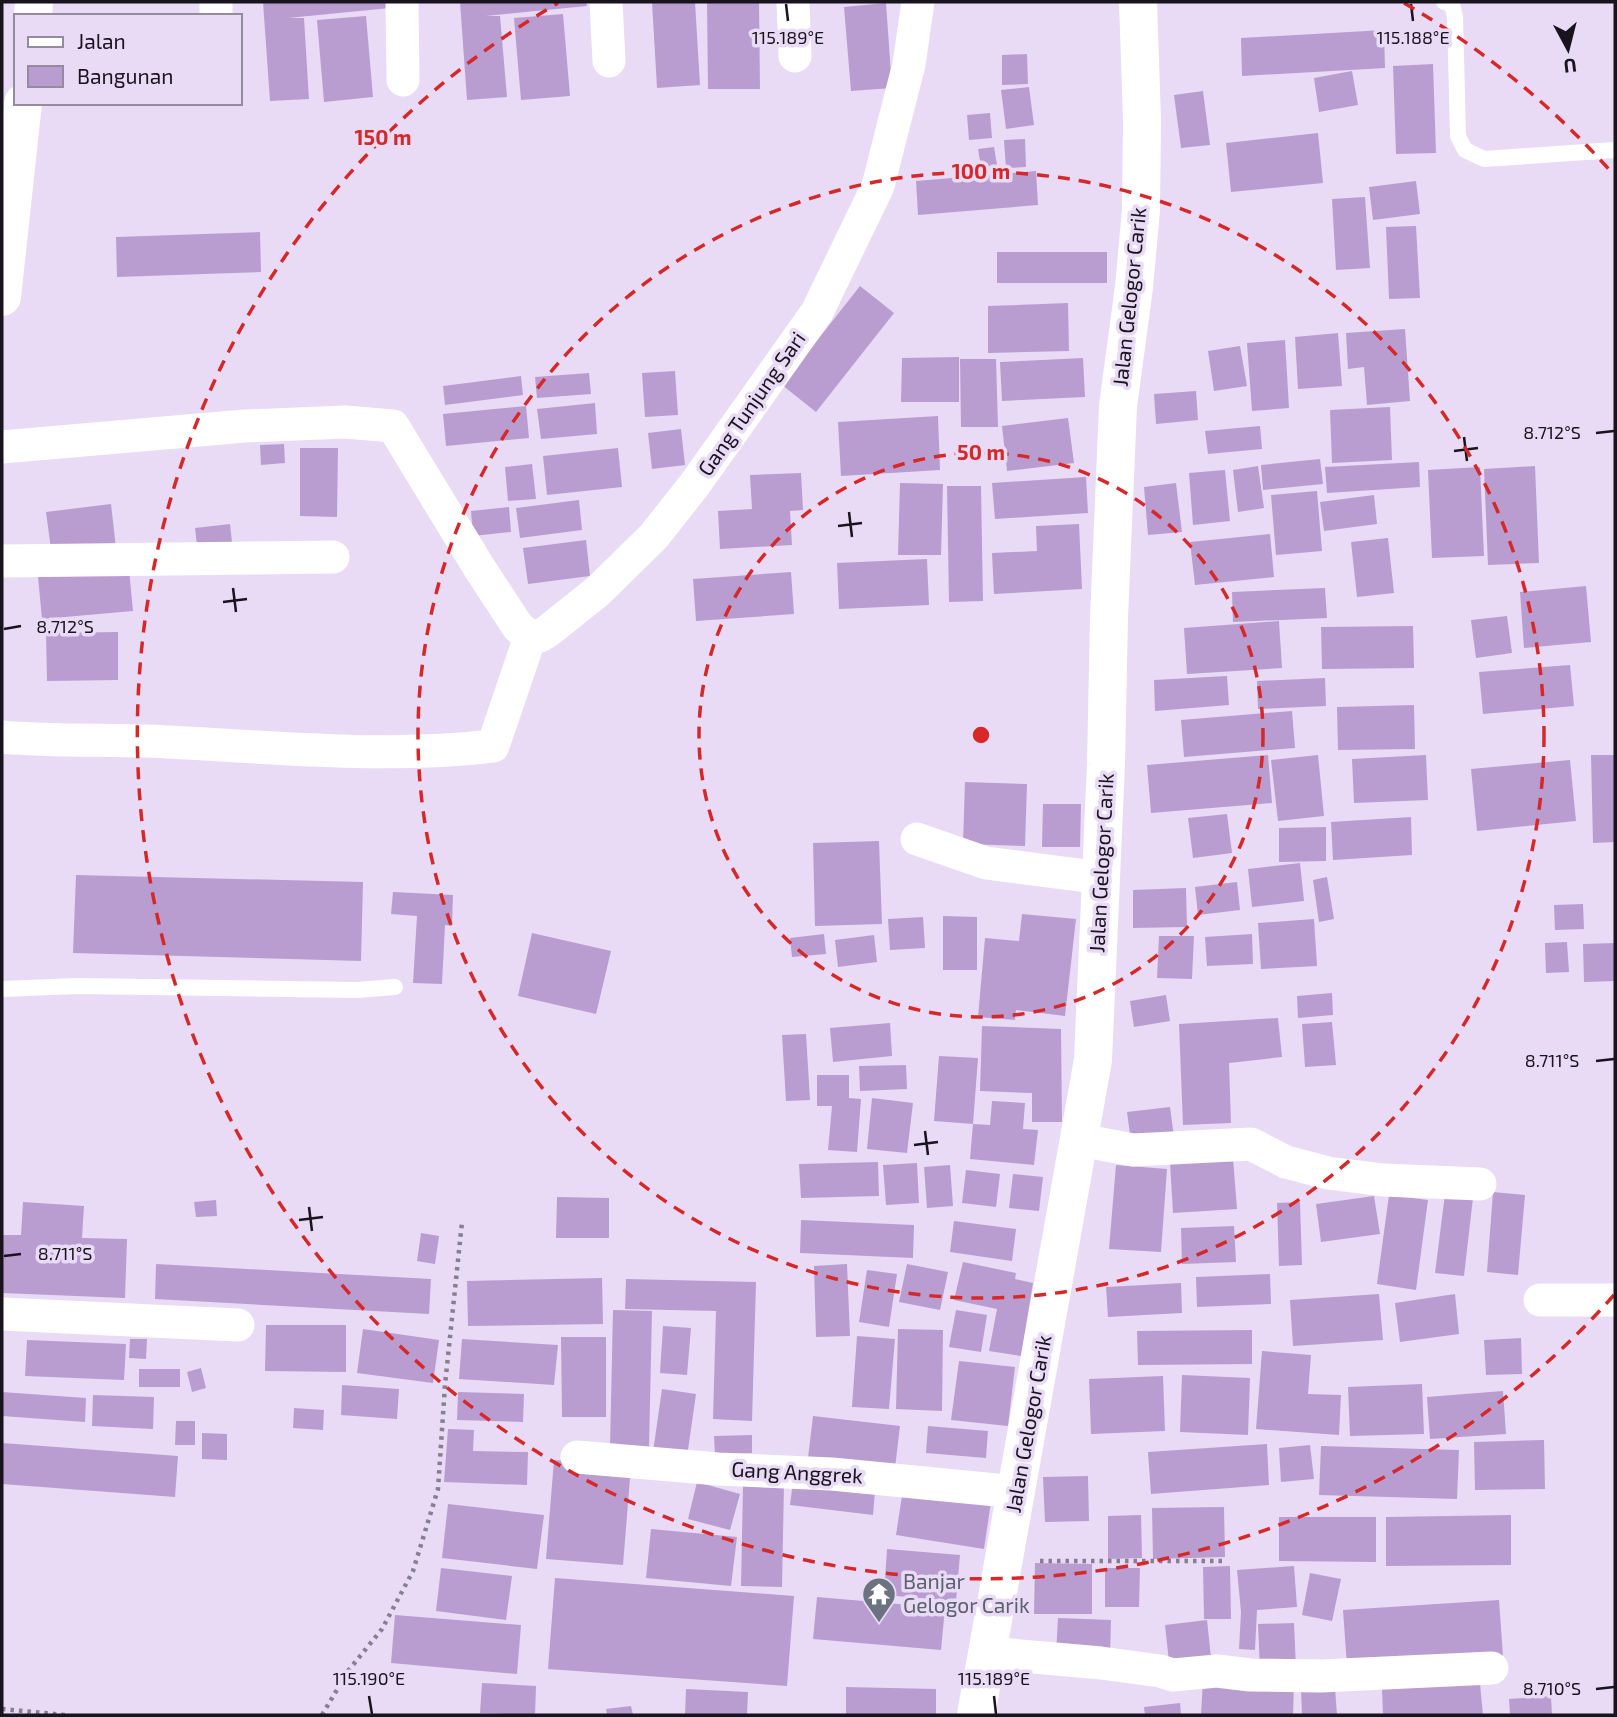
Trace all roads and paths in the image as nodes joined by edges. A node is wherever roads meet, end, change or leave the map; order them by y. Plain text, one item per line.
1 (402, 2) edge
2 (606, 2) edge
3 (793, 2) edge
4 (918, 2) edge
5 (1138, 2) edge
6 (1444, 2) edge
7 (795, 56) dead end
8 (608, 61) dead end
9 (403, 80) dead end
10 (23, 105) edge
11 (1615, 150) edge
12 (2, 297) edge
13 (2, 447) edge
14 (333, 557) dead end
15 (2, 561) edge
16 (530, 637) junction
17 (2, 737) edge
18 (917, 839) dead end
19 (1102, 878) junction
20 (395, 987) dead end
21 (2, 989) edge
22 (1080, 1140) junction
23 (1480, 1184) dead end
24 (462, 1222) dead end
25 (1540, 1300) dead end
26 (1615, 1300) edge
27 (2, 1314) edge
28 (238, 1325) dead end
29 (577, 1457) dead end
30 (1017, 1492) junction
31 (1004, 1560) junction
32 (1227, 1562) dead end
33 (988, 1653) junction
34 (1492, 1668) dead end
35 (2, 1709) edge
36 (65, 1715) edge
37 (322, 1715) edge
38 (976, 1715) edge

1 - 9 street
2 - 8 street
3 - 7 street
4 - 16 street, Gang Tunjung Sari
5 - 19 street, Jalan Gelogor Carik
6 - 11 lane
10 - 12 street
13 - 16 street
14 - 15 street
16 - 17 street
18 - 19 street
19 - 22 street, Jalan Gelogor Carik
20 - 21 lane
22 - 23 street
22 - 30 street, Jalan Gelogor Carik
24 - 37 path
25 - 26 street
27 - 28 street
29 - 30 street, Gang Anggrek
30 - 31 street, Jalan Gelogor Carik
31 - 32 path
31 - 33 street, Jalan Gelogor Carik
33 - 34 street
33 - 38 street, Jalan Gelogor Carik
35 - 36 path

